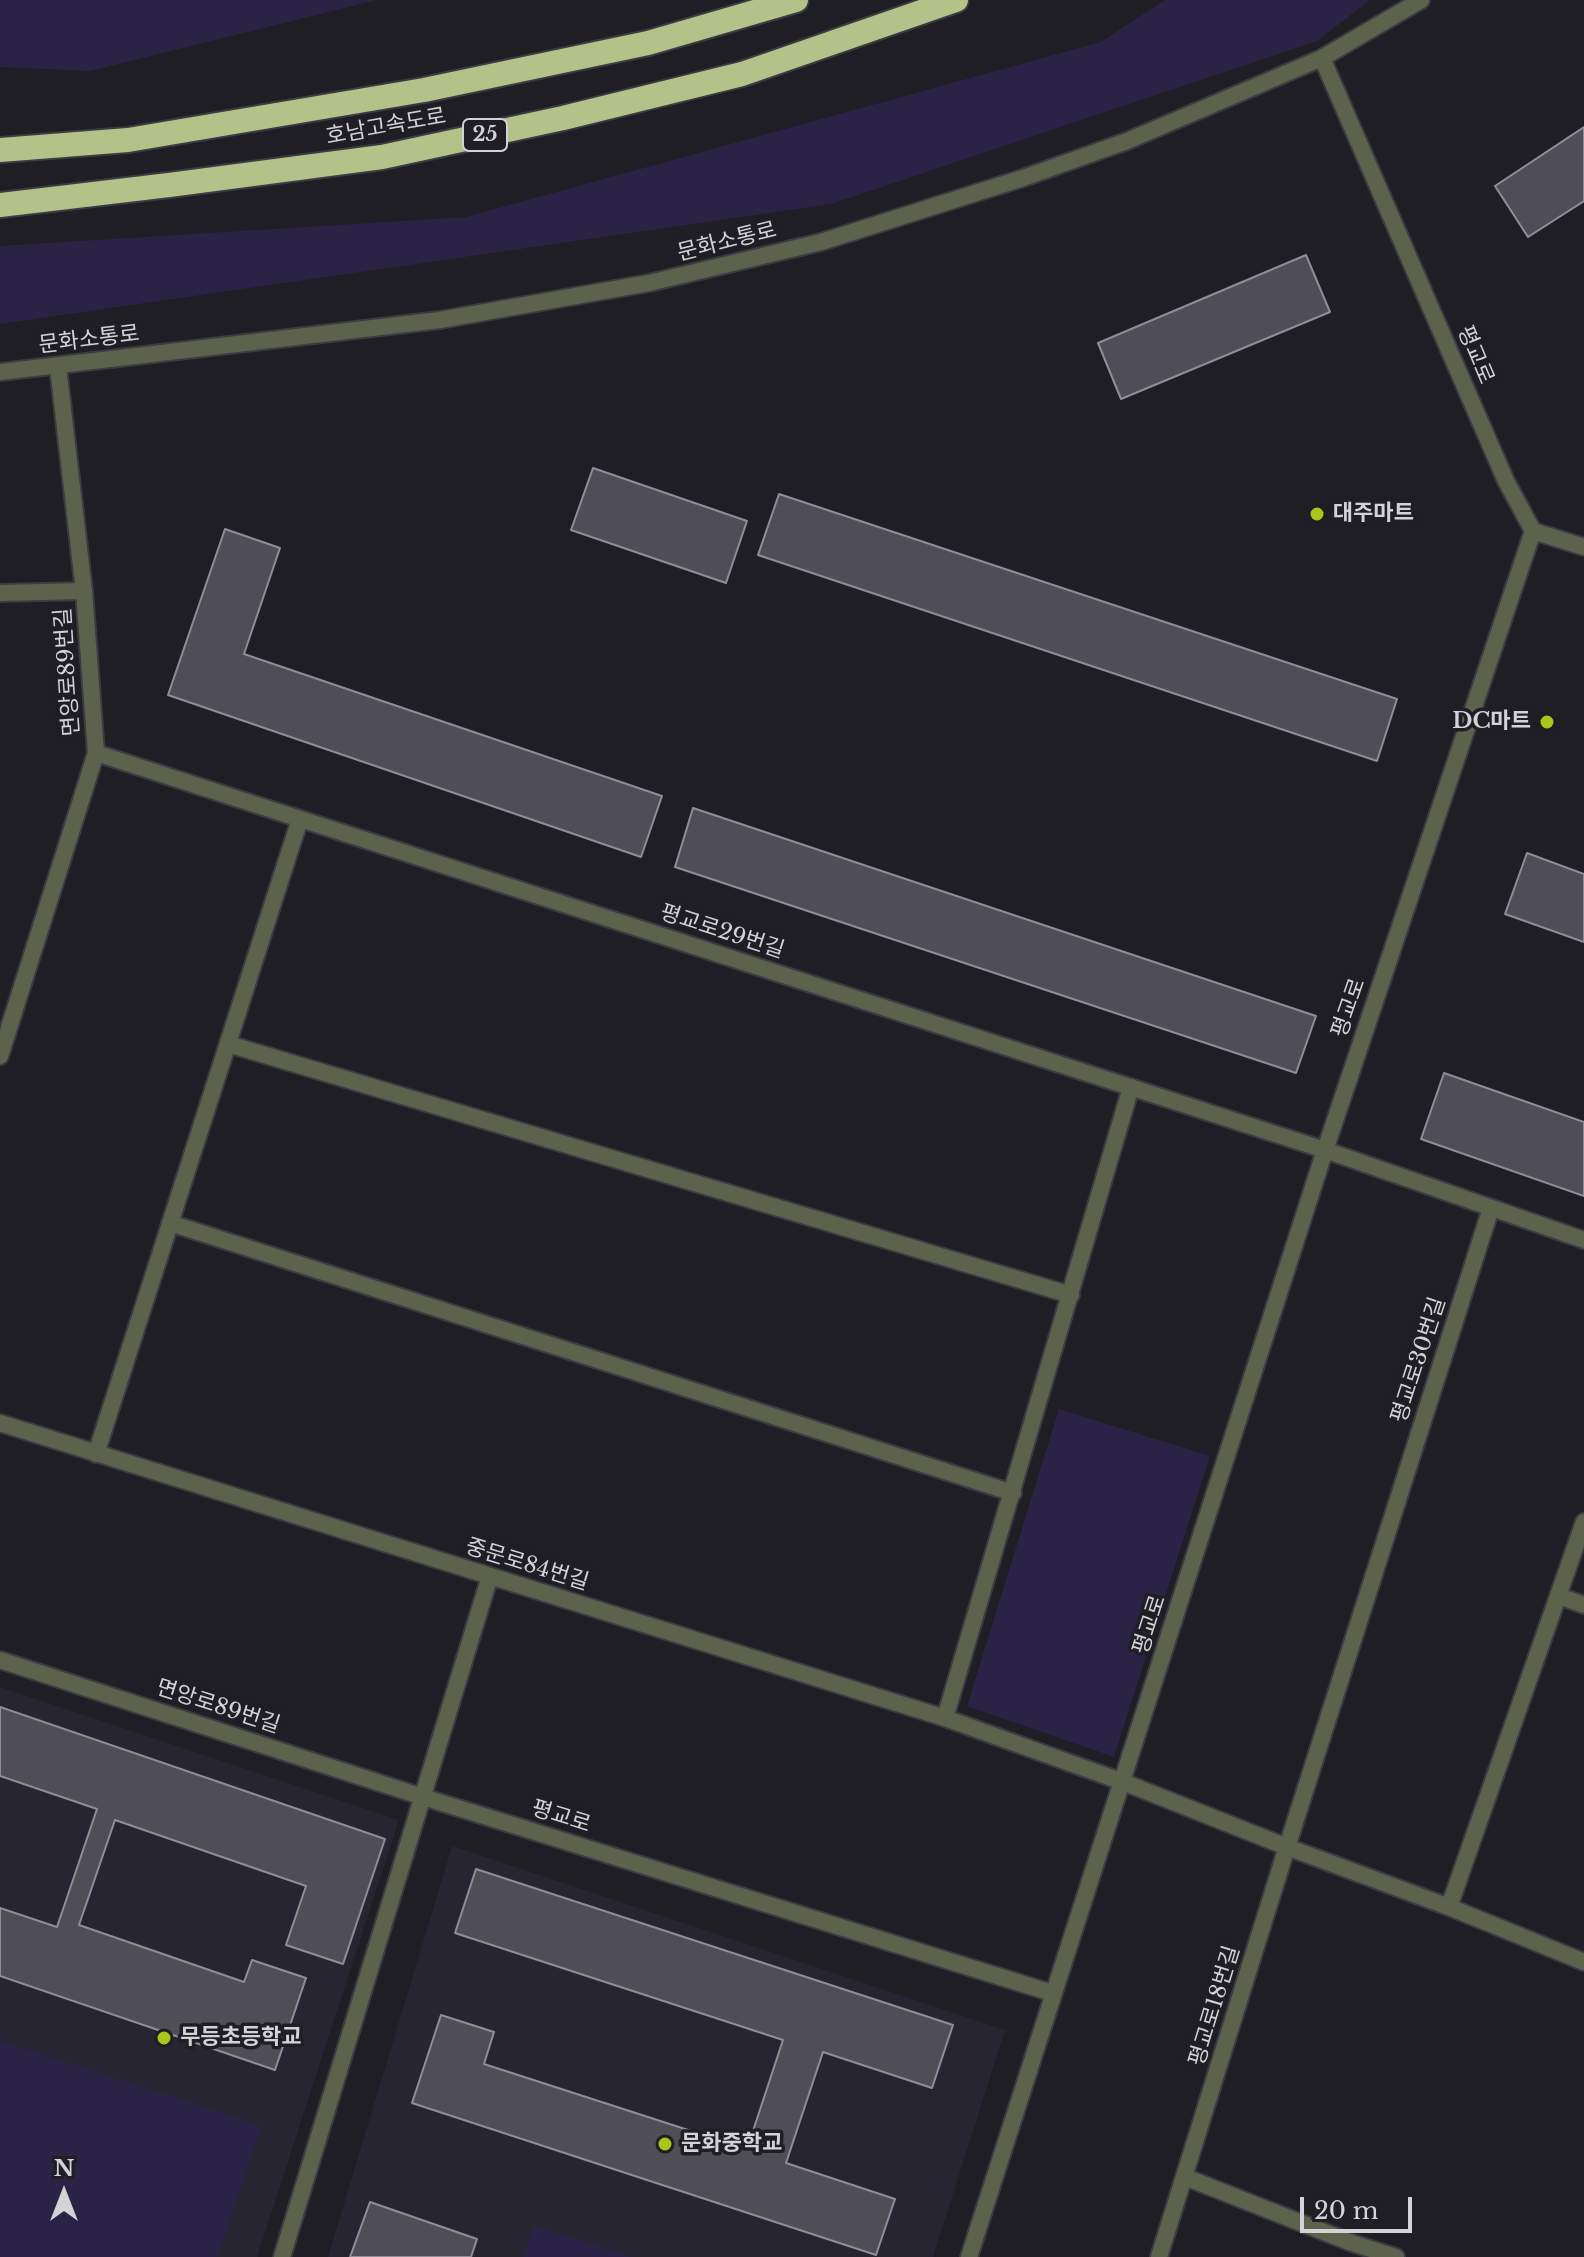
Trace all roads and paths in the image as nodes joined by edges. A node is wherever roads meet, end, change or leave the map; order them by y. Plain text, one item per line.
1 (796, 0) edge
2 (956, 0) edge
3 (1421, 0) edge
4 (1322, 58) junction
5 (0, 150) edge
6 (0, 205) edge
7 (58, 367) junction
8 (0, 372) edge
9 (1533, 531) junction
10 (1584, 547) edge
11 (84, 591) junction
12 (0, 593) edge
13 (96, 753) junction
14 (300, 819) junction
15 (228, 1044) junction
16 (0, 1056) edge
17 (1131, 1087) junction
18 (1325, 1150) junction
19 (1491, 1208) junction
20 (170, 1223) junction
21 (1584, 1240) edge
22 (1071, 1295) junction
23 (0, 1423) edge
24 (96, 1454) junction
25 (1013, 1493) junction
26 (1584, 1522) edge
27 (1390, 1525) joint
28 (490, 1576) junction
29 (1559, 1596) junction
30 (1584, 1605) edge
31 (0, 1660) edge
32 (945, 1718) junction
33 (1123, 1782) junction
34 (423, 1797) junction
35 (1287, 1847) junction
36 (1449, 1907) junction
37 (1584, 1962) edge
38 (1052, 1993) junction
39 (1185, 2177) junction
40 (1350, 2250) edge
41 (282, 2257) edge
42 (969, 2257) edge
43 (1159, 2257) edge
44 (1396, 2257) edge

1 - 5 highway, 호남고속도로
2 - 6 highway, 호남고속도로 / 25
3 - 4 street, 문화소통로
4 - 7 street, 문화소통로
4 - 9 street, 평교로
7 - 8 street, 문화소통로
7 - 11 street, 면앙로89번길
9 - 10 street
9 - 18 street, 평교로
11 - 12 street
11 - 13 street, 면앙로89번길
13 - 14 street, 평교로29번길
13 - 16 street, 면앙로89번길
14 - 15 street
14 - 17 street, 평교로29번길
15 - 20 street
15 - 22 street
17 - 18 street, 평교로29번길
17 - 22 street
18 - 19 street
18 - 33 street, 평교로
19 - 21 street
19 - 27 street, 평교로30번길
20 - 24 street
20 - 25 street
22 - 25 street
23 - 24 street, 중문로84번길
24 - 28 street, 중문로84번길
25 - 32 street
26 - 29 street
27 - 35 street, 평교로18번길
28 - 32 street, 중문로84번길
28 - 34 street
29 - 30 street
29 - 36 street
31 - 34 street, 면앙로89번길
32 - 33 street, 중문로84번길
33 - 35 street
33 - 38 street, 평교로
34 - 38 street, 평교로
34 - 41 street
35 - 36 street
35 - 39 street, 평교로18번길
36 - 37 street
38 - 42 street, 평교로
39 - 40 street
39 - 43 street, 평교로18번길
40 - 44 street

